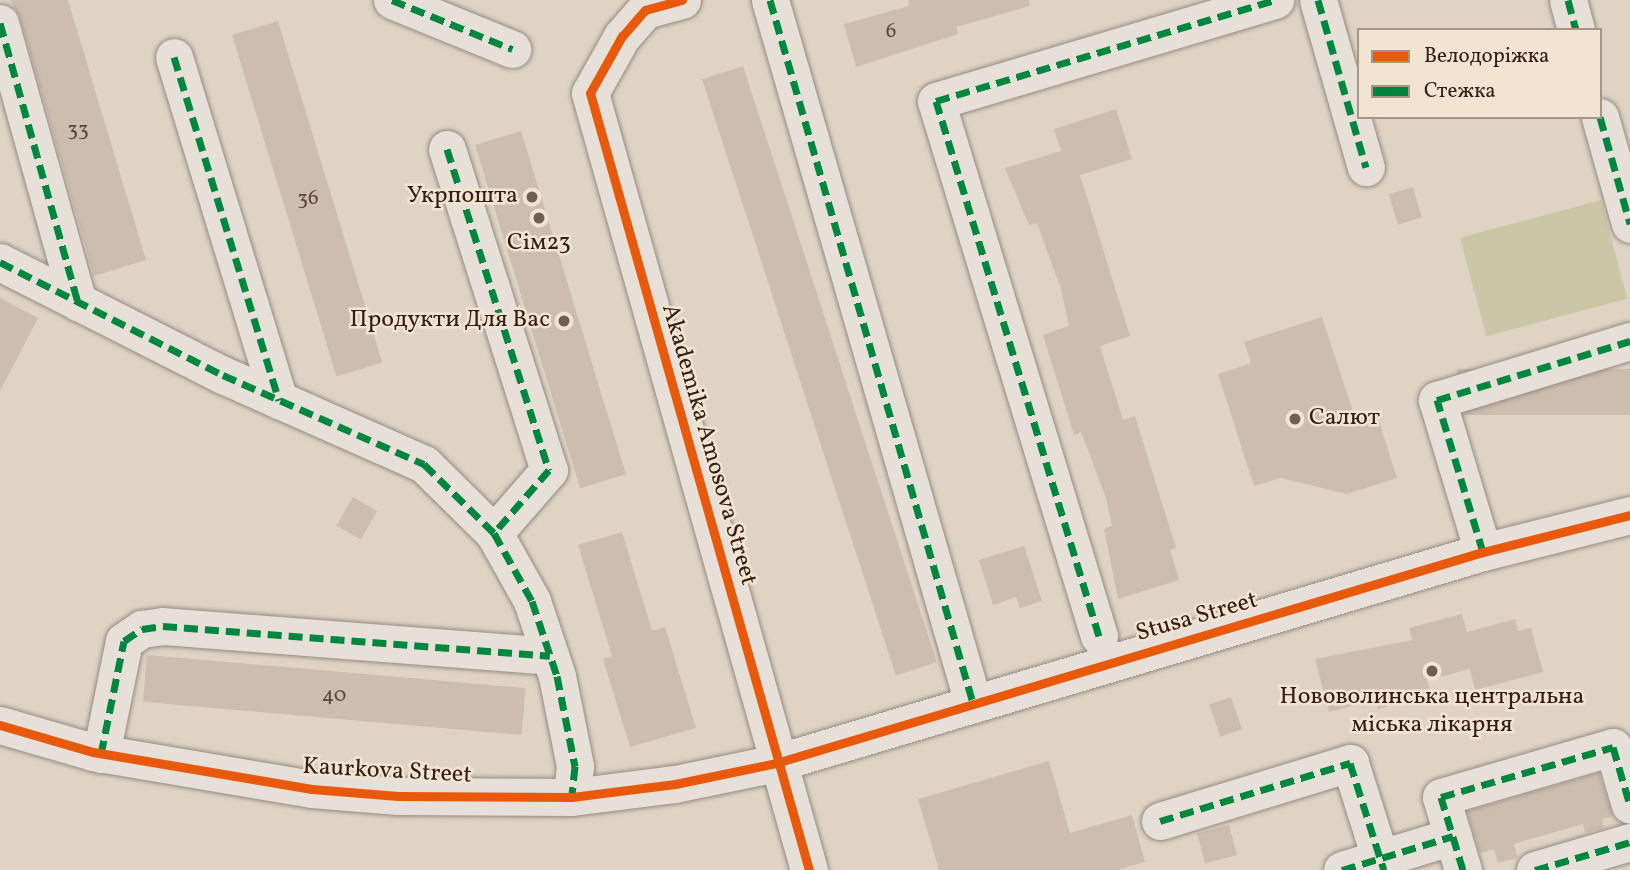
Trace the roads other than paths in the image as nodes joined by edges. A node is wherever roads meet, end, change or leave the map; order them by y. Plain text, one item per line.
1 (392, 0) edge
2 (682, 0) edge
3 (770, 0) edge
4 (1272, 0) edge
5 (1318, 0) edge
6 (1568, 0) edge
7 (0, 23) edge
8 (1575, 28) edge
9 (512, 49) dead end
10 (174, 57) dead end
11 (1601, 119) edge
12 (447, 149) dead end
13 (1366, 167) dead end
14 (1630, 224) edge
15 (0, 262) edge
16 (78, 302) junction
17 (1630, 341) edge
18 (279, 400) junction
19 (1630, 515) edge
20 (495, 533) junction
21 (1483, 552) junction
22 (1099, 636) dead end
23 (550, 656) junction
24 (973, 703) junction
25 (0, 725) edge
26 (101, 754) junction
27 (776, 763) junction
28 (572, 797) junction
29 (1630, 805) edge
30 (1160, 821) dead end
31 (1630, 842) edge
32 (1458, 853) edge
33 (1382, 865) edge
34 (809, 870) edge
35 (1342, 870) edge
36 (1535, 870) edge

1 - 9 street
2 - 27 street, Akademika Amosova Street
3 - 24 street
4 - 22 street
5 - 13 street
6 - 8 street
7 - 16 street
10 - 18 street
11 - 14 street
12 - 20 street
15 - 16 street
16 - 18 street
17 - 21 street
18 - 20 street
19 - 21 street, Stusa Street
20 - 23 street
21 - 24 street, Stusa Street
23 - 26 street
23 - 28 street
24 - 27 street, Stusa Street
25 - 26 street, Kaurkova Street
26 - 28 street, Kaurkova Street
27 - 28 street, Kaurkova Street
27 - 34 street, Akademika Amosova Street
29 - 32 street
30 - 33 street
31 - 36 street
32 - 33 street
33 - 35 street

